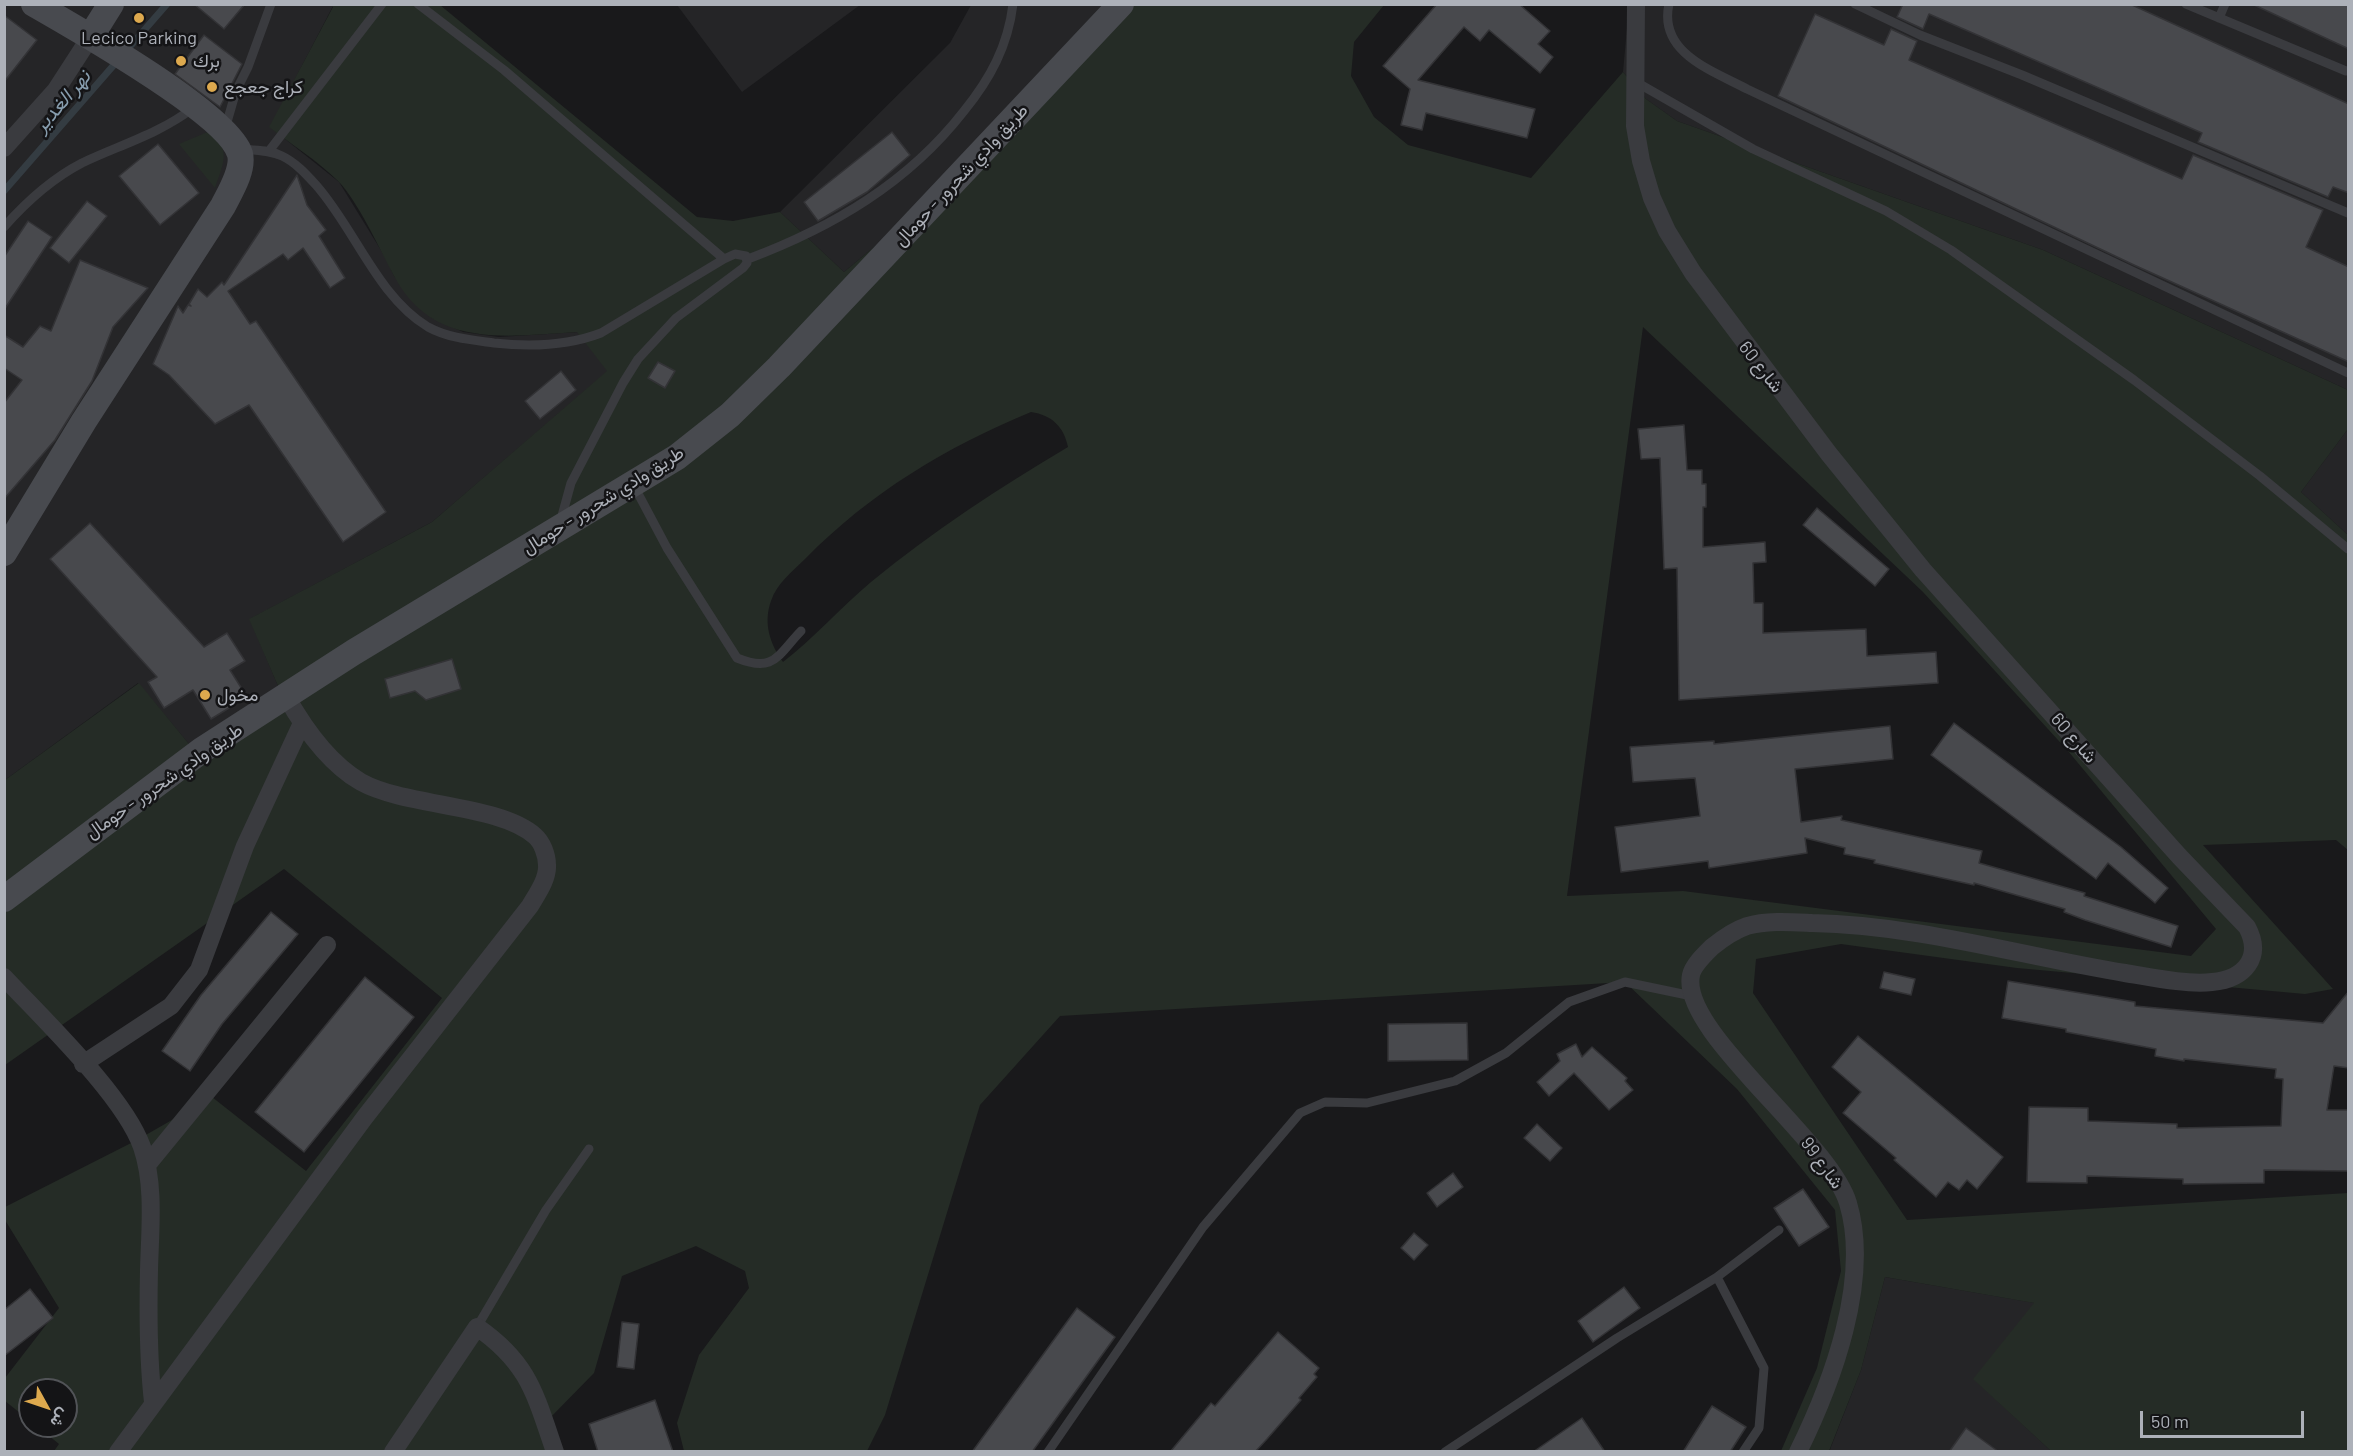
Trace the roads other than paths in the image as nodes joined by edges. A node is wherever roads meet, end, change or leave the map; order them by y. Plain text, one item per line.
1 (34, 4) edge
2 (111, 4) edge
3 (272, 4) edge
4 (382, 4) edge
5 (418, 4) edge
6 (1013, 4) edge
7 (1121, 4) edge
8 (1636, 4) edge
9 (1669, 4) edge
10 (1856, 4) edge
11 (2186, 4) edge
12 (2225, 4) edge
13 (2218, 18) junction
14 (91, 36) junction
15 (2346, 72) dead end
16 (1634, 81) junction
17 (193, 107) junction
18 (231, 140) junction
19 (4, 148) edge
20 (269, 151) junction
21 (2349, 213) edge
22 (4, 227) edge
23 (748, 259) junction
24 (724, 260) junction
25 (2349, 373) edge
26 (633, 484) junction
27 (559, 528) junction
28 (2349, 549) edge
29 (4, 553) edge
30 (801, 631) dead end
31 (286, 696) junction
32 (302, 723) junction
33 (4, 899) edge
34 (327, 945) dead end
35 (1691, 974) joint
36 (4, 977) edge
37 (1692, 996) junction
38 (83, 1064) junction
39 (589, 1149) dead end
40 (147, 1165) junction
41 (1779, 1230) dead end
42 (1717, 1277) junction
43 (477, 1327) junction
44 (153, 1402) junction
45 (118, 1452) edge
46 (393, 1452) edge
47 (555, 1452) edge
48 (1048, 1452) edge
49 (1445, 1452) edge
50 (1743, 1452) edge
51 (1798, 1452) edge

1 - 14 main road
2 - 14 main road
3 - 18 lane
4 - 20 lane
5 - 24 lane
6 - 23 lane
7 - 26 main road, طريق وادي شحرور - حومال
8 - 16 street, شارع 60
9 - 25 lane
10 - 21 lane
11 - 13 lane
12 - 13 lane
13 - 15 lane
14 - 17 main road
14 - 19 street
16 - 28 lane
16 - 35 street, شارع 60
17 - 18 main road
17 - 22 lane
18 - 20 lane
18 - 29 main road
20 - 24 lane
23 - 24 lane
23 - 27 lane
26 - 27 main road, طريق وادي شحرور - حومال
26 - 30 lane
27 - 31 main road, طريق وادي شحرور - حومال
31 - 32 street
31 - 33 main road, طريق وادي شحرور - حومال
32 - 38 street
32 - 44 street
34 - 40 street
35 - 37 street, شارع 99
36 - 38 street
37 - 48 lane
37 - 51 street, شارع 99
38 - 40 street
39 - 43 lane
40 - 44 street
41 - 42 lane
42 - 49 lane
42 - 50 lane
43 - 46 street
43 - 47 street
44 - 45 street

